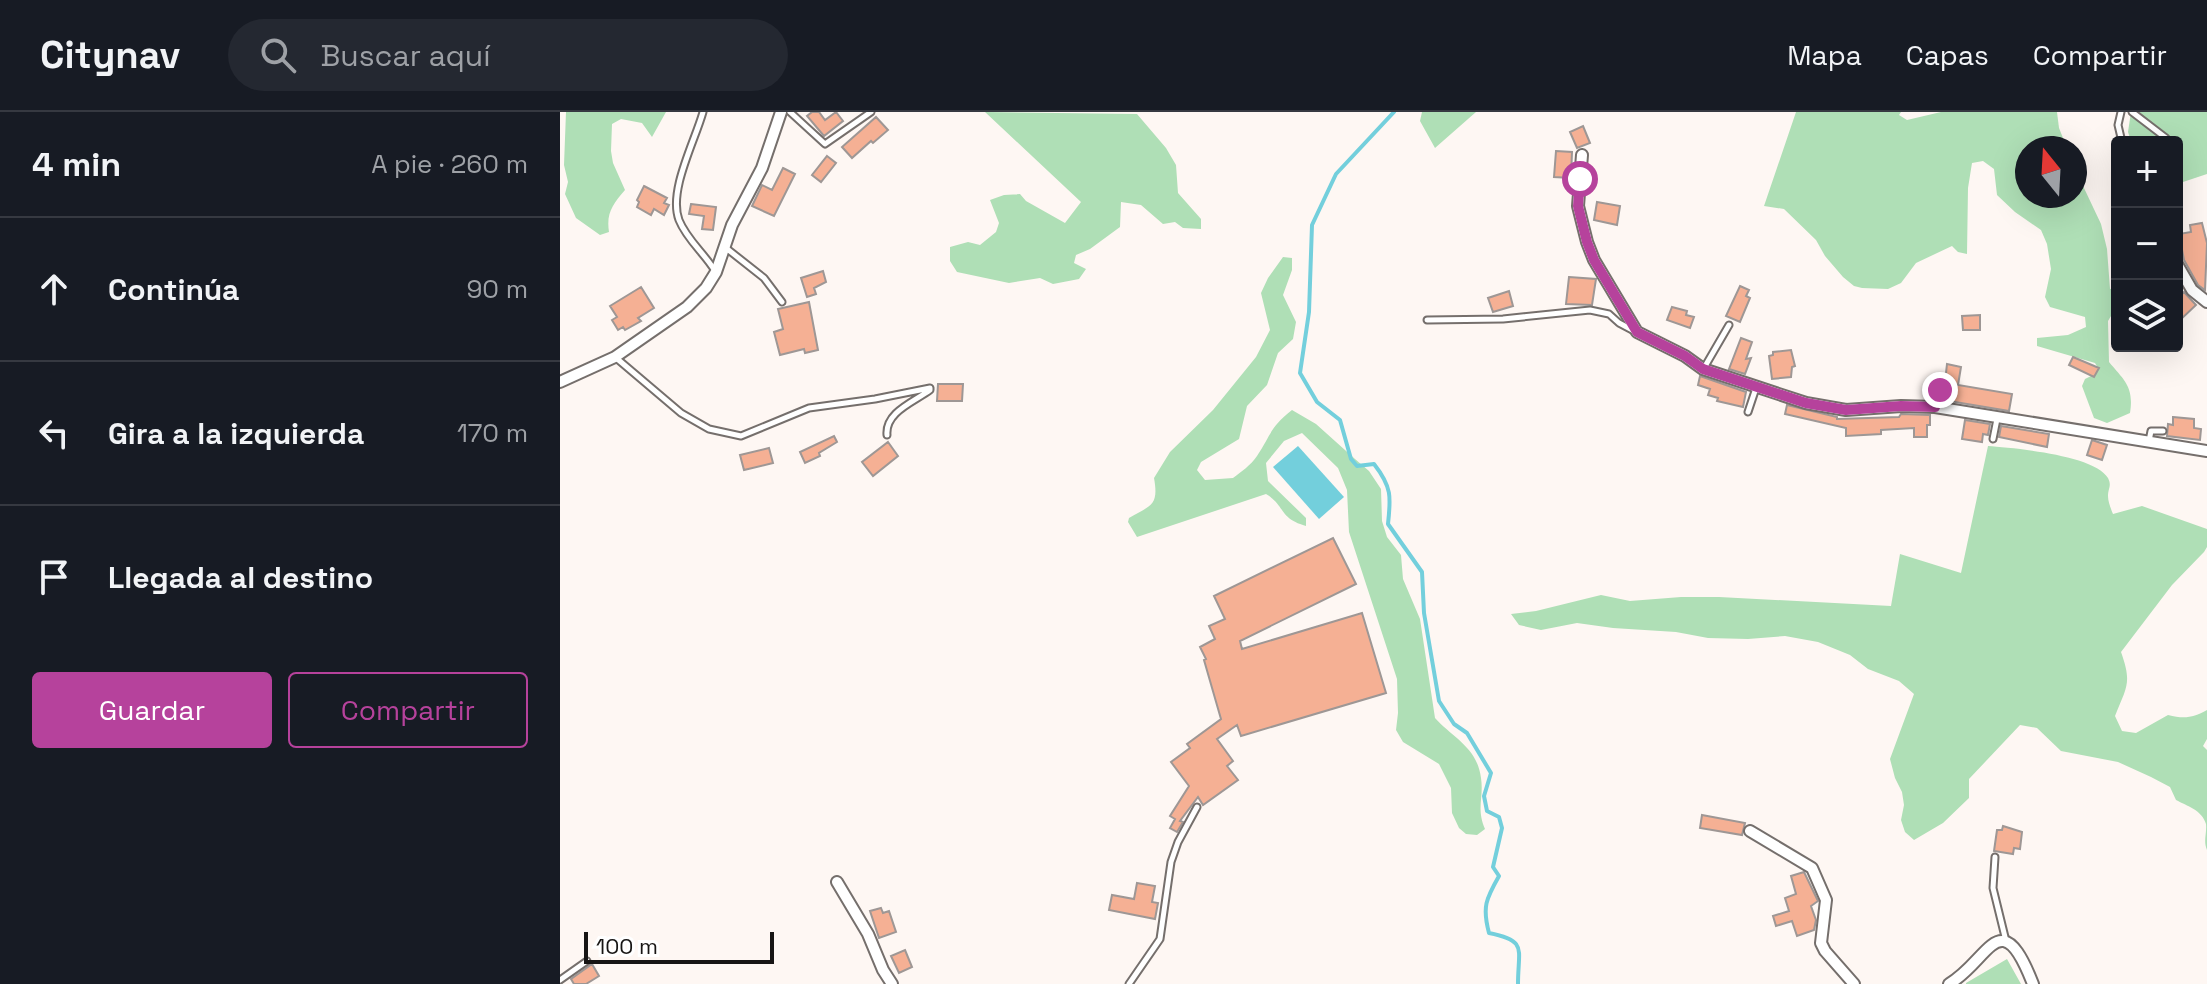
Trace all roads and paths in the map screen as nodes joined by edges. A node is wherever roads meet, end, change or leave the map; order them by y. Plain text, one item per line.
1 (703, 112) edge
2 (781, 112) edge
3 (790, 112) edge
4 (871, 112) edge
5 (2121, 112) edge
6 (2132, 112) edge
7 (2121, 136) edge
8 (2163, 136) edge
9 (1582, 155) dead end
10 (725, 248) junction
11 (716, 272) junction
12 (2183, 274) edge
13 (782, 302) dead end
14 (2207, 302) edge
15 (1427, 320) dead end
16 (1729, 325) dead end
17 (1637, 332) junction
18 (615, 357) junction
19 (1703, 369) junction
20 (560, 382) edge
21 (1757, 388) junction
22 (1940, 390) dead end
23 (1935, 407) junction
24 (1748, 412) dead end
25 (1998, 418) junction
26 (2163, 431) dead end
27 (887, 435) dead end
28 (1993, 439) dead end
29 (2148, 442) junction
30 (2207, 451) edge
31 (1197, 807) dead end
32 (1750, 831) dead end
33 (1995, 857) dead end
34 (837, 882) dead end
35 (2006, 942) junction
36 (587, 961) dead end
37 (560, 980) edge
38 (1848, 982) edge
39 (892, 984) edge
40 (1129, 984) edge
41 (1949, 984) edge
42 (2033, 984) edge

1 - 11 lane
2 - 10 street
3 - 4 lane
5 - 7 lane
6 - 8 lane
9 - 17 street
10 - 11 street
10 - 13 lane
11 - 18 street
12 - 14 street
15 - 17 lane
16 - 19 lane
17 - 19 street
18 - 20 street
18 - 27 lane
19 - 21 street
21 - 23 street
21 - 24 lane
22 - 23 lane
23 - 25 street
25 - 28 lane
25 - 29 street
26 - 29 lane
29 - 30 street
31 - 40 lane
32 - 38 street
33 - 35 lane
34 - 39 street
35 - 41 street
35 - 42 street
36 - 37 lane

